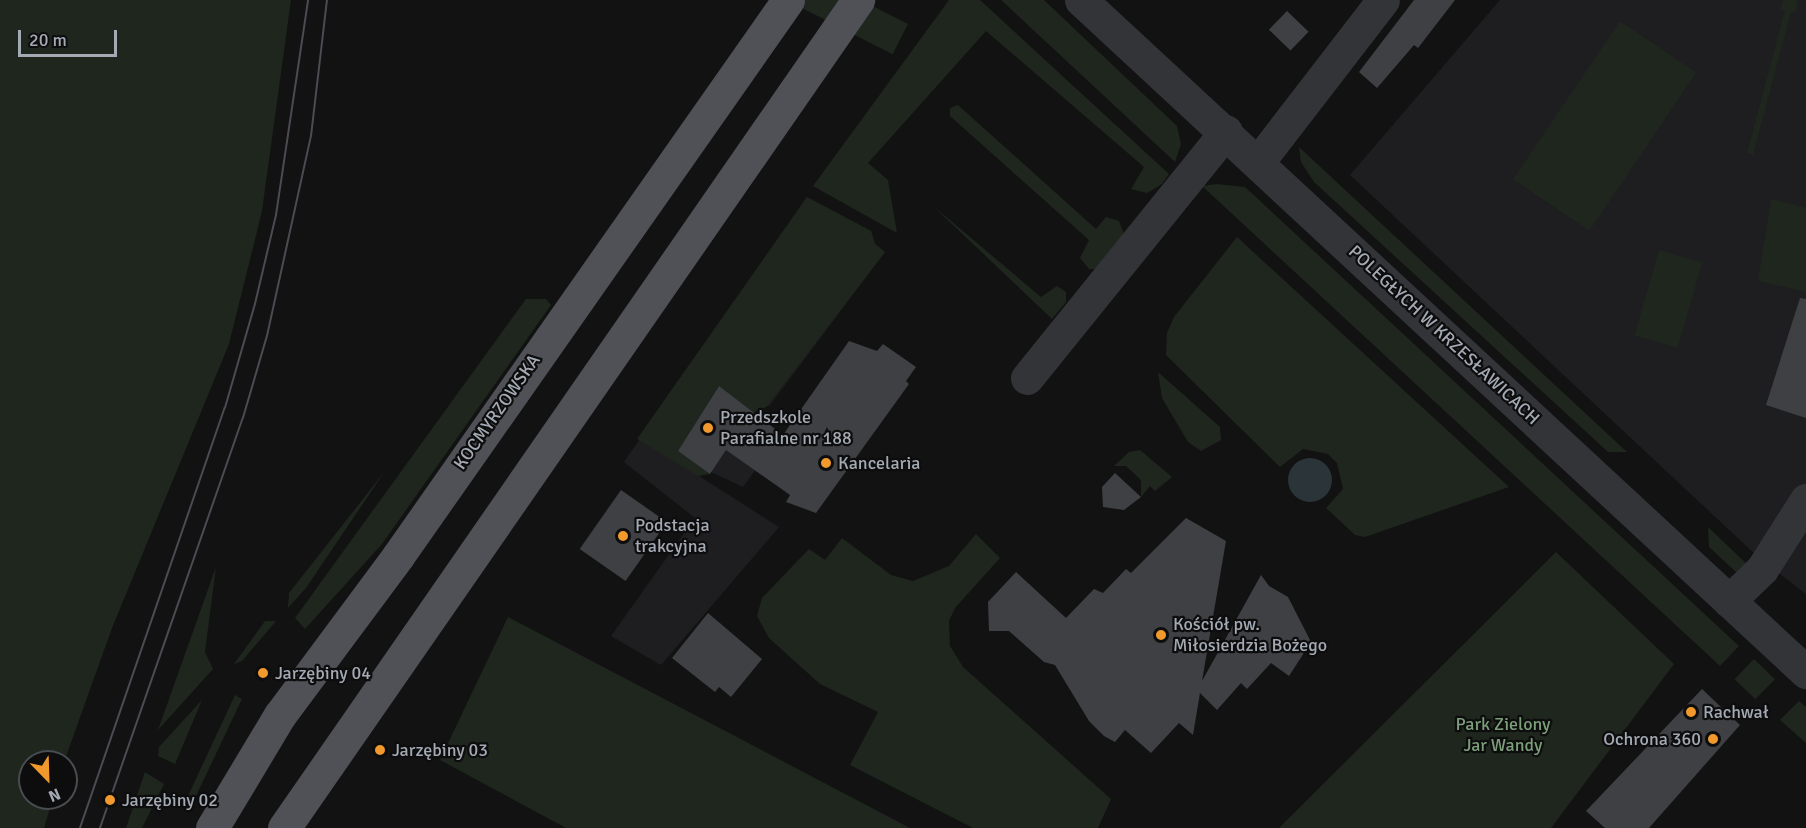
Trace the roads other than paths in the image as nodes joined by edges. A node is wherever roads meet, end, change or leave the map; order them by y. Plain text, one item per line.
1 (788, 0) edge
2 (858, 0) edge
3 (1081, 0) edge
4 (1383, 0) edge
5 (1226, 132) junction
6 (1258, 161) junction
7 (1027, 378) dead end
8 (1806, 500) edge
9 (1729, 601) junction
10 (1804, 665) edge
11 (212, 828) edge
12 (284, 828) edge

1 - 11 main road, KOCMYRZOWSKA
2 - 12 main road
3 - 5 street, POLEGŁYCH W KRZESŁAWICACH
4 - 6 street
5 - 6 street, POLEGŁYCH W KRZESŁAWICACH
5 - 7 street
6 - 9 street, POLEGŁYCH W KRZESŁAWICACH
8 - 9 street
9 - 10 street, POLEGŁYCH W KRZESŁAWICACH

